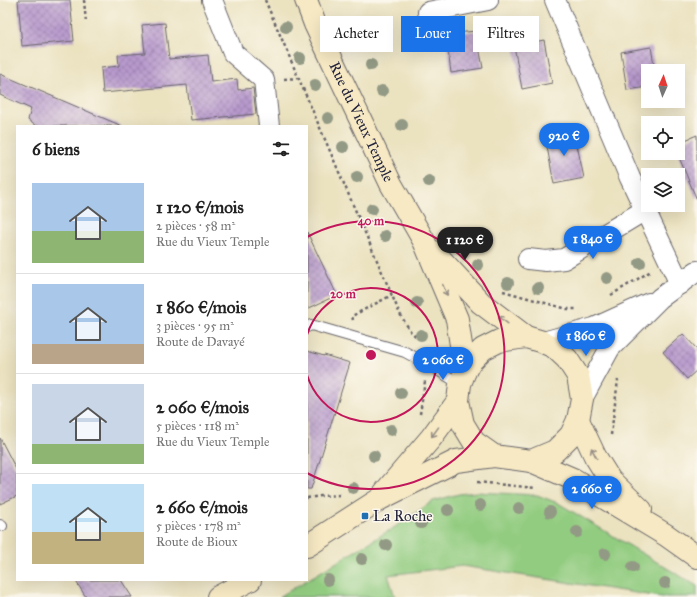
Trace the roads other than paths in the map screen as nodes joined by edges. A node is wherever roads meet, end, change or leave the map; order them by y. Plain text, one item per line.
1 (212, 0) edge
2 (306, 0) edge
3 (488, 0) edge
4 (555, 0) edge
5 (428, 12) dead end
6 (269, 125) edge
7 (641, 201) edge
8 (642, 212) edge
9 (646, 212) edge
10 (424, 241) junction
11 (528, 259) dead end
12 (697, 271) edge
13 (680, 284) junction
14 (660, 298) junction
15 (308, 326) edge
16 (534, 340) junction
17 (461, 385) junction
18 (580, 410) junction
19 (494, 456) junction
20 (531, 461) junction
21 (380, 499) junction
22 (666, 535) junction
23 (308, 545) edge
24 (697, 557) edge
25 (248, 581) edge
26 (218, 597) edge

1 - 6 street
2 - 10 main road, Rue du Vieux Temple
3 - 5 street
4 - 7 street
8 - 11 street
9 - 13 street
16 -> 10 main road, Rue du Vieux Temple
10 -> 17 main road, Rue du Vieux Temple
12 - 13 street
13 - 14 street
14 - 16 street
14 - 18 street
15 - 17 lane
16 - 17 main road
16 - 18 main road
17 - 19 main road
17 -> 21 main road
18 - 20 main road
22 -> 18 main road
19 - 20 main road
19 - 21 main road
20 - 22 main road
21 - 23 main road
22 - 24 main road
25 - 26 main road

